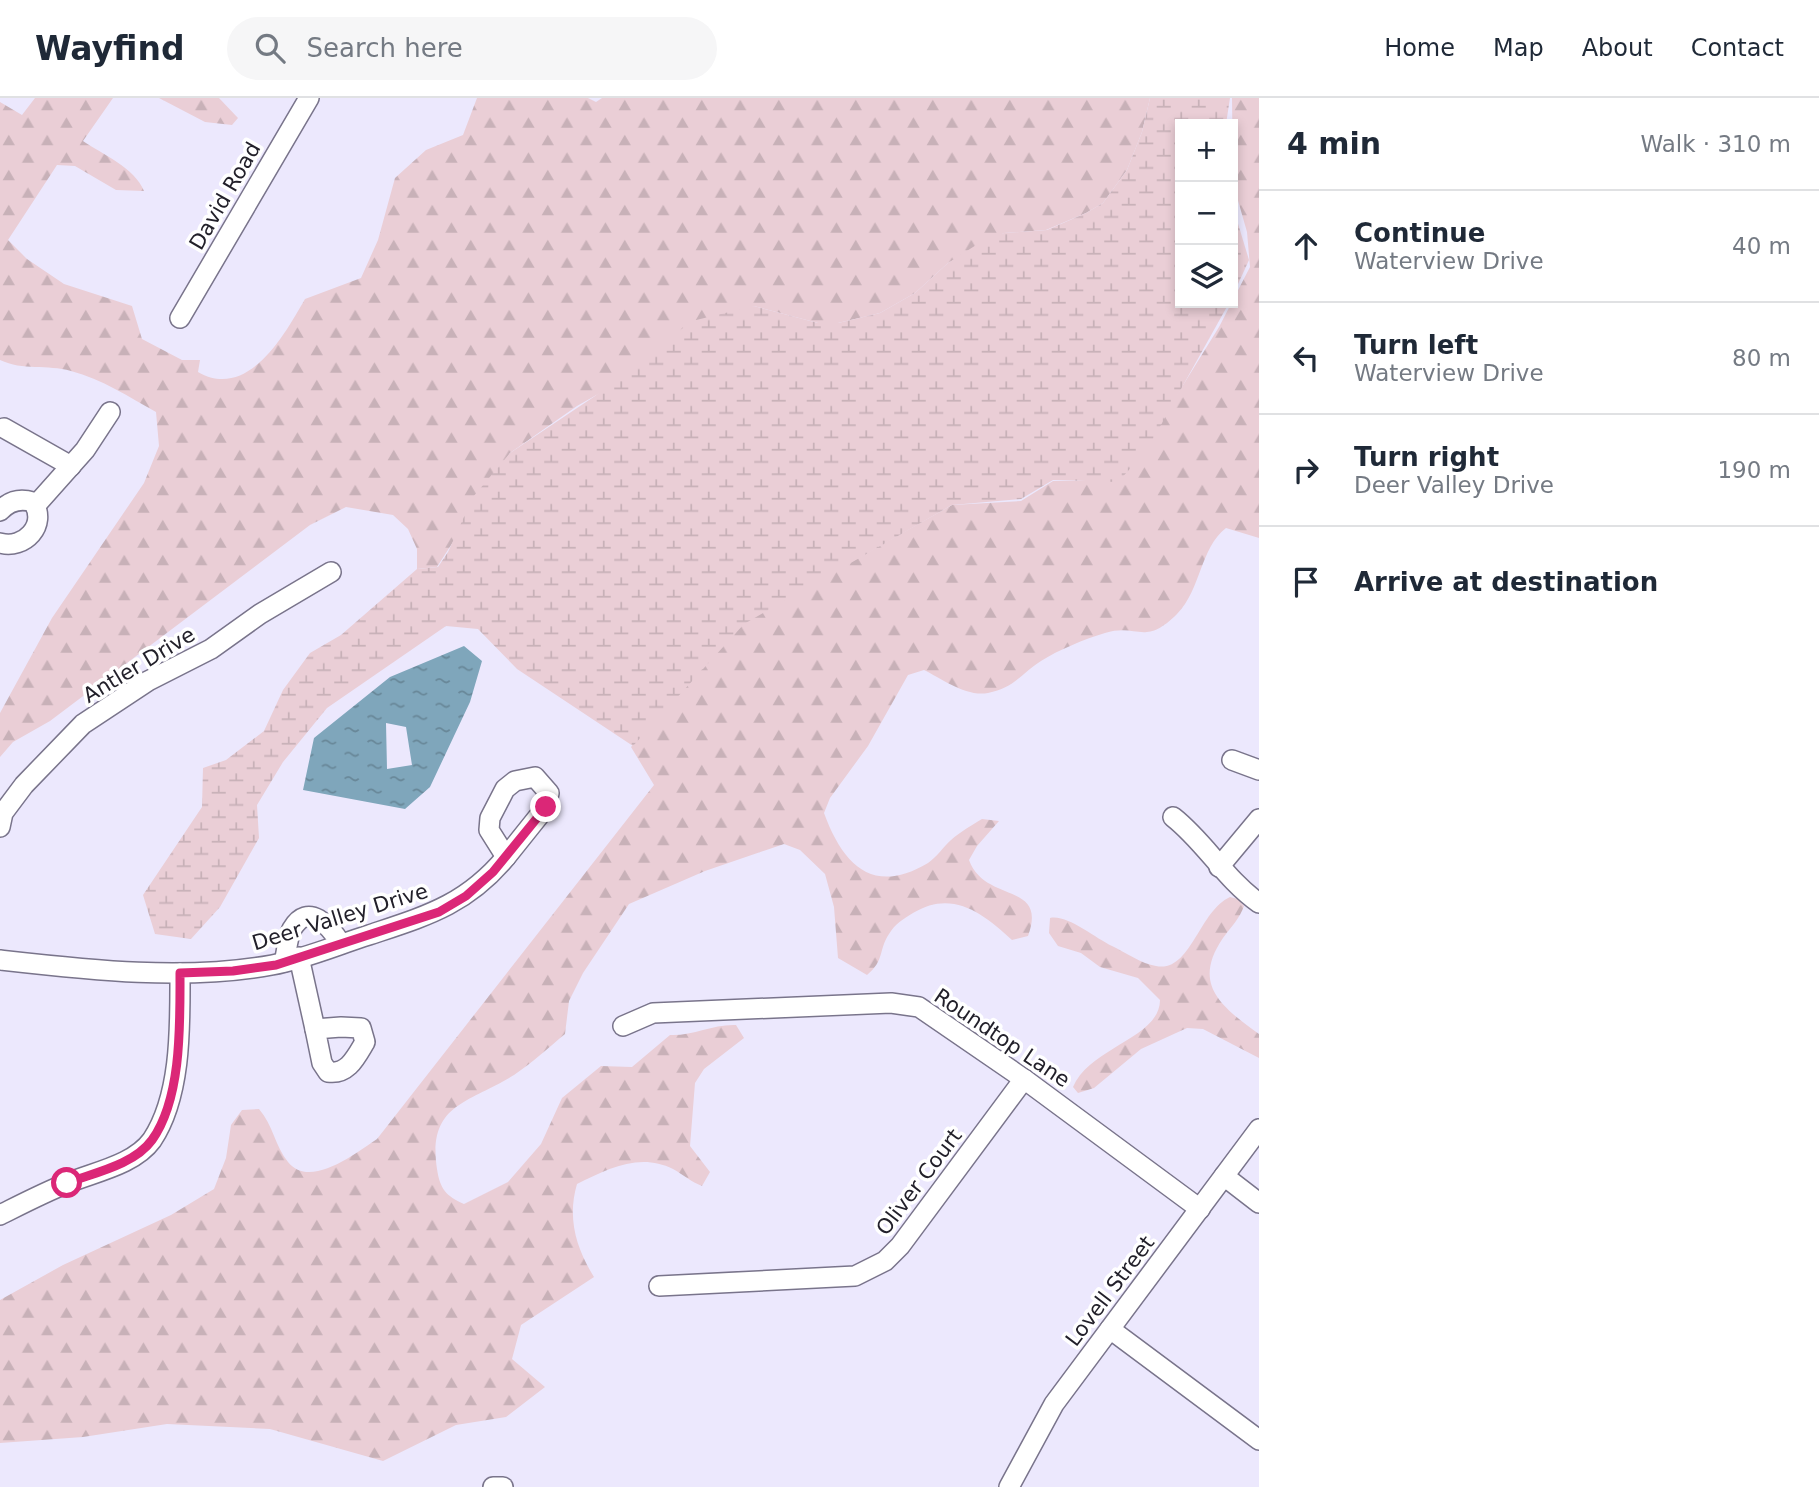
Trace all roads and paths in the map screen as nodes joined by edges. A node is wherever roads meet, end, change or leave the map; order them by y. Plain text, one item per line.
1 (309, 98) edge
2 (180, 318) dead end
3 (110, 412) dead end
4 (4, 428) dead end
5 (71, 466) junction
6 (36, 505) junction
7 (0, 511) edge
8 (0, 543) edge
9 (331, 572) dead end
10 (1231, 760) dead end
11 (1259, 770) edge
12 (1173, 817) dead end
13 (1259, 819) edge
14 (0, 827) edge
15 (506, 857) dead end
16 (1219, 867) junction
17 (1259, 903) edge
18 (341, 944) junction
19 (0, 960) edge
20 (292, 960) junction
21 (180, 973) junction
22 (623, 1026) dead end
23 (315, 1029) dead end
24 (1024, 1079) junction
25 (1259, 1129) edge
26 (1224, 1176) junction
27 (1259, 1203) edge
28 (1200, 1209) junction
29 (0, 1215) edge
30 (659, 1286) dead end
31 (1110, 1329) junction
32 (1259, 1440) edge
33 (493, 1487) edge
34 (503, 1487) edge
35 (1009, 1487) edge

1 - 2 street, David Road
3 - 5 street
4 - 5 street
5 - 6 street
6 - 7 street
6 - 8 street
9 - 14 street, Antler Drive
10 - 11 street
12 - 16 street
13 - 16 street
15 - 18 street, Deer Valley Drive
16 - 17 street
18 - 20 street, Deer Valley Drive
18 - 20 street
19 - 21 street, Deer Valley Drive
20 - 21 street, Deer Valley Drive
20 - 23 street
21 - 29 street
22 - 24 street, Roundtop Lane
24 - 28 street, Roundtop Lane
24 - 30 street, Oliver Court
25 - 26 street, Lovell Street
26 - 27 street
26 - 28 street, Lovell Street
28 - 31 street, Lovell Street
31 - 32 street
31 - 35 street, Lovell Street
33 - 34 street

